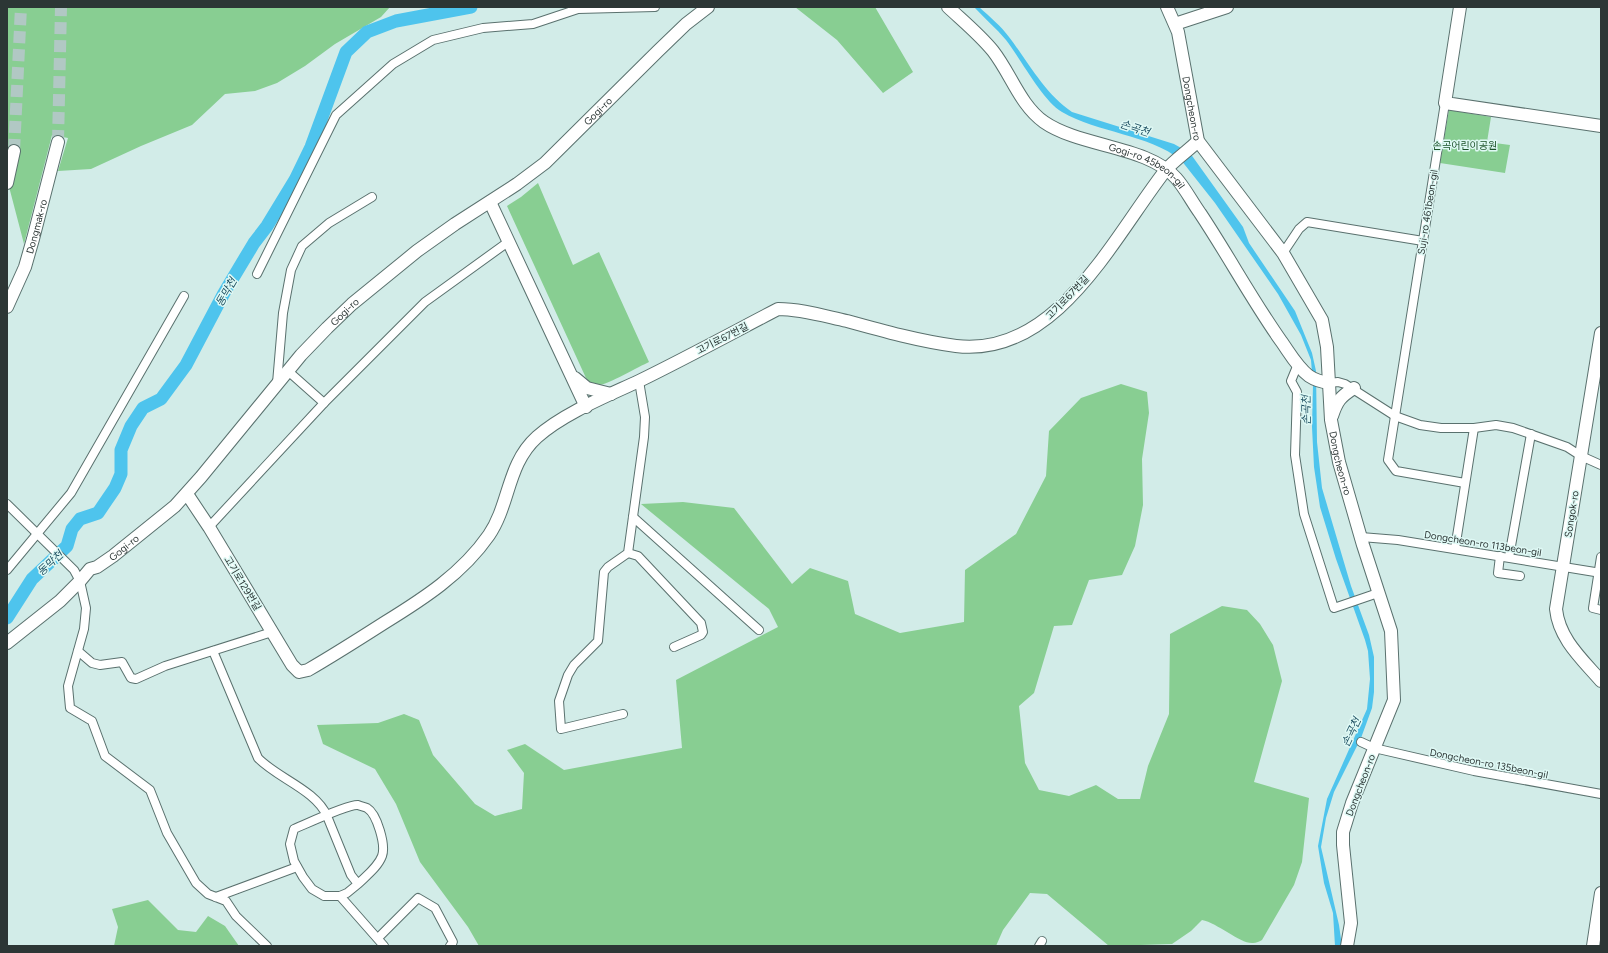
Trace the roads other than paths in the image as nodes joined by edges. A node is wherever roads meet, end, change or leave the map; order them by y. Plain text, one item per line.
1 (654, 7) edge
2 (708, 7) edge
3 (948, 7) edge
4 (1167, 7) edge
5 (1227, 7) edge
6 (1460, 7) edge
7 (1175, 24) junction
8 (1445, 103) junction
9 (1601, 126) edge
10 (58, 142) tunnel mouth
11 (1196, 143) junction
12 (14, 151) tunnel mouth
13 (1166, 170) junction
14 (7, 183) edge
15 (372, 197) dead end
16 (490, 202) junction
17 (1423, 241) junction
18 (508, 242) junction
19 (1283, 253) junction
20 (257, 274) dead end
21 (184, 296) dead end
22 (7, 307) edge
23 (1600, 340) edge
24 (1301, 367) junction
25 (288, 371) junction
26 (572, 376) junction
27 (639, 380) junction
28 (1329, 383) junction
29 (277, 384) junction
30 (1354, 388) junction
31 (611, 394) junction
32 (324, 403) junction
33 (586, 407) junction
34 (1395, 416) junction
35 (1331, 420) junction
36 (1474, 428) junction
37 (1531, 434) junction
38 (1581, 456) junction
39 (1601, 465) edge
40 (1465, 483) junction
41 (187, 494) junction
42 (7, 504) edge
43 (633, 517) junction
44 (209, 527) junction
45 (36, 534) junction
46 (1361, 538) junction
47 (1455, 549) junction
48 (628, 553) junction
49 (1500, 556) junction
50 (1509, 557) junction
51 (1601, 557) edge
52 (1562, 566) junction
53 (7, 570) edge
54 (1600, 572) edge
55 (1520, 576) dead end
56 (80, 582) junction
57 (1378, 593) junction
58 (1601, 610) edge
59 (759, 630) dead end
60 (272, 632) junction
61 (7, 643) edge
62 (674, 648) dead end
63 (78, 651) junction
64 (213, 651) junction
65 (299, 672) joint
66 (1601, 681) edge
67 (623, 714) dead end
68 (1361, 742) dead end
69 (1374, 748) junction
70 (1601, 794) edge
71 (327, 816) junction
72 (298, 867) junction
73 (358, 884) junction
74 (1601, 893) edge
75 (340, 896) junction
76 (216, 897) junction
77 (378, 938) junction
78 (267, 946) edge
79 (384, 946) edge
80 (450, 946) edge
81 (1347, 946) edge
82 (1593, 946) edge

1 - 20 street
2 - 16 street, Gogi-ro
3 - 13 street, Gogi-ro 45beon-gil
4 - 7 street, Dongcheon-ro
5 - 7 street
6 - 8 street, Suji-ro 461beon-gil
7 - 11 street, Dongcheon-ro
8 - 9 street
8 - 17 street, Suji-ro 461beon-gil
10 - 22 street, Dongmak-ro
11 - 13 street, 고기로67번길
11 - 19 street, Dongcheon-ro
12 - 14 street
13 - 24 street, Gogi-ro 45beon-gil
13 - 27 street, 고기로67번길
15 - 29 street
16 - 18 street
16 - 25 street, Gogi-ro
17 - 19 street
17 - 34 street, Suji-ro 461beon-gil
18 - 26 street
18 - 32 street
19 - 28 street, Dongcheon-ro
21 - 45 street
23 - 38 street, Songok-ro
24 - 28 street
24 - 57 street
25 - 29 street, Gogi-ro
25 - 32 street
26 - 31 street
26 - 33 street
27 - 31 street, 고기로67번길
27 - 43 street
28 - 30 street
28 - 35 street, Dongcheon-ro
29 - 41 street, Gogi-ro
30 - 34 street
30 - 35 street
31 - 33 street, 고기로67번길
32 - 44 street
33 - 65 street, 고기로67번길
34 - 36 street
34 - 40 street, Suji-ro 461beon-gil
35 - 46 street, Dongcheon-ro
36 - 37 street
36 - 40 street
37 - 38 street
37 - 50 street
38 - 39 street
38 - 52 street, Songok-ro
40 - 47 street
41 - 44 street, 고기로129번길
41 - 56 street, Gogi-ro
42 - 45 street
43 - 48 street
43 - 59 street
44 - 60 street, 고기로129번길
45 - 53 street
45 - 56 street
46 - 47 street, Dongcheon-ro 113beon-gil
46 - 57 street, Dongcheon-ro
47 - 49 street, Dongcheon-ro 113beon-gil
48 - 62 street
48 - 67 street
49 - 50 street, Dongcheon-ro 113beon-gil
49 - 55 street
50 - 52 street, Dongcheon-ro 113beon-gil
51 - 54 street
52 - 54 street, Dongcheon-ro 113beon-gil
52 - 66 street, Songok-ro
54 - 58 street
56 - 61 street, Gogi-ro
56 - 63 street
57 - 69 street, Dongcheon-ro
60 - 64 street
60 - 65 street, 고기로129번길
63 - 64 street
63 - 76 street
64 - 71 street
68 - 69 street, Dongcheon-ro 135beon-gil
69 - 70 street, Dongcheon-ro 135beon-gil
69 - 81 street, Dongcheon-ro
71 - 72 street
71 - 73 street
71 - 73 street
72 - 75 street
72 - 76 street
73 - 75 street
74 - 82 street
75 - 77 street
76 - 78 street
77 - 79 street
77 - 80 street

